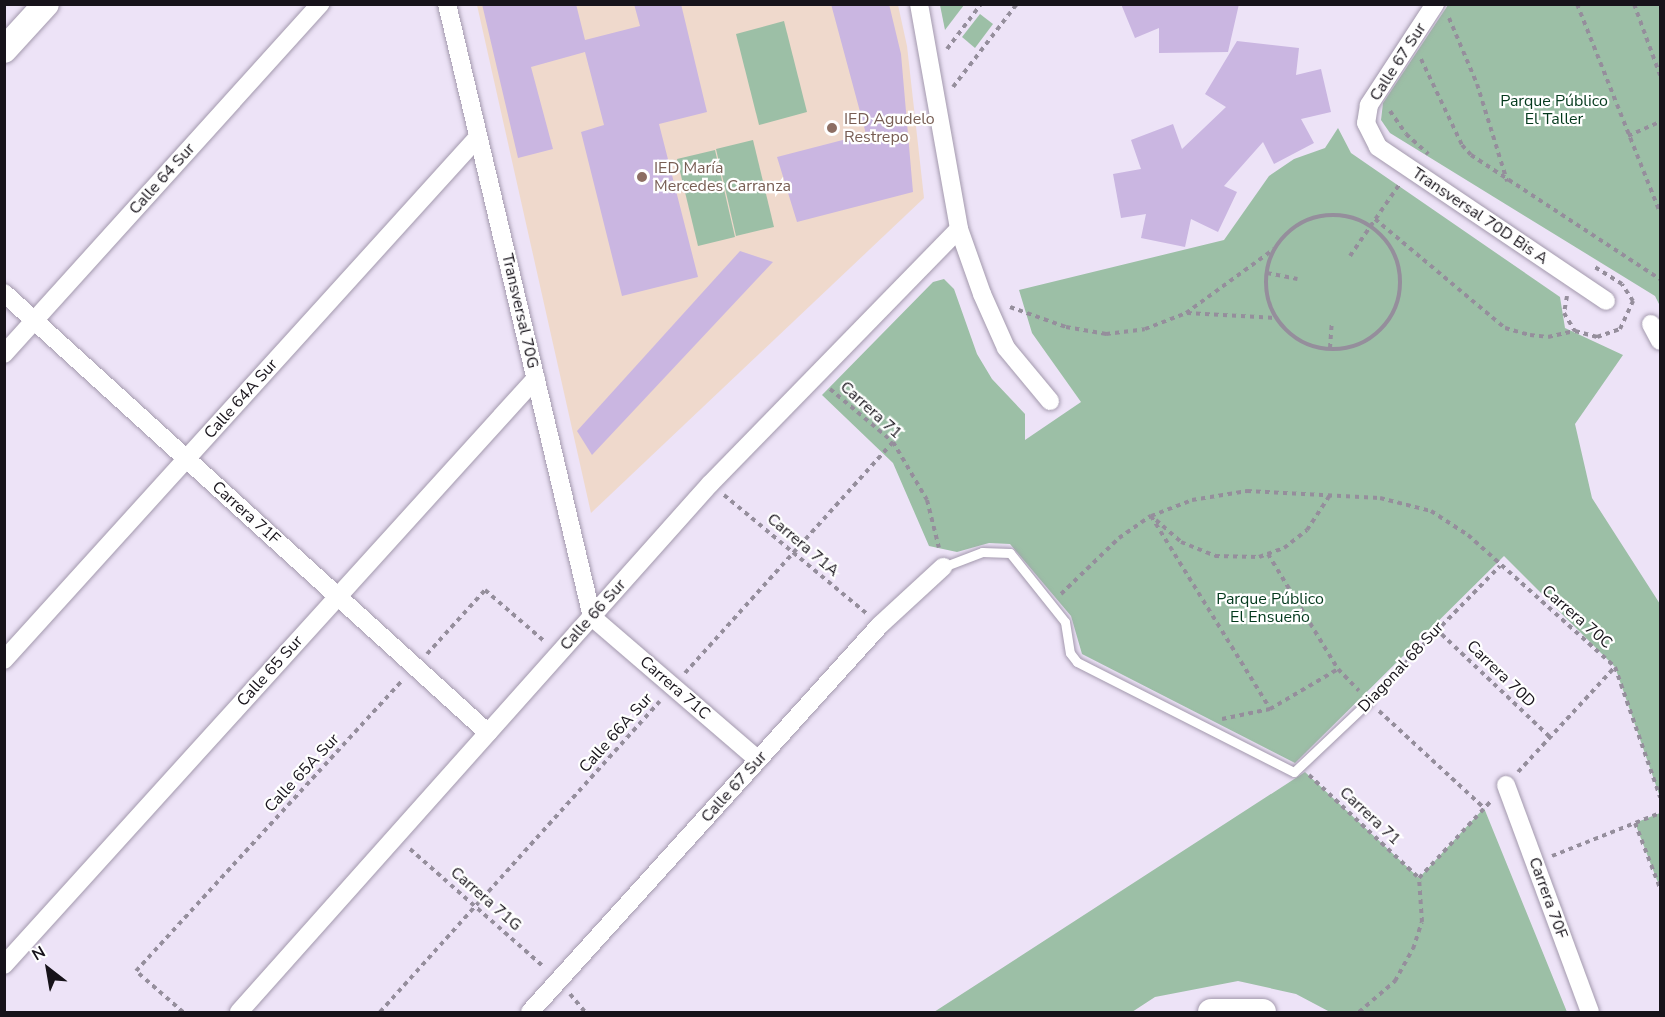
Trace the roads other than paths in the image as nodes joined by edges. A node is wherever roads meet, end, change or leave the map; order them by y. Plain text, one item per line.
1 (46, 4) edge
2 (320, 4) edge
3 (447, 4) edge
4 (919, 4) edge
5 (1442, 11) edge
6 (4, 50) edge
7 (1366, 123) joint
8 (478, 137) junction
9 (959, 229) junction
10 (4, 293) edge
11 (1606, 301) dead end
12 (35, 321) junction
13 (1651, 324) dead end
14 (1660, 341) edge
15 (4, 354) edge
16 (536, 378) junction
17 (1050, 401) dead end
18 (187, 459) junction
19 (943, 567) joint
20 (338, 596) junction
21 (592, 616) junction
22 (4, 660) edge
23 (1369, 701) road end
24 (488, 733) junction
25 (758, 760) junction
26 (1506, 785) dead end
27 (4, 965) edge
28 (239, 1012) edge
29 (530, 1012) edge
30 (1211, 1012) edge
31 (1263, 1012) edge
32 (1590, 1012) edge

1 - 6 street
2 - 12 street, Calle 64 Sur
3 - 8 street, Transversal 70G
4 - 9 street
5 - 7 street, Calle 67 Sur
7 - 11 street, Transversal 70D Bis A
8 - 16 street, Transversal 70G
8 - 18 street, Calle 64A Sur
9 - 17 street
9 - 21 street, Calle 66 Sur
10 - 12 street, Carrera 71F
12 - 15 street, Calle 64 Sur
12 - 18 street, Carrera 71F
13 - 14 street
16 - 20 street, Calle 65 Sur
16 - 21 street, Transversal 70G
18 - 20 street, Carrera 71F
18 - 22 street, Calle 64A Sur
19 - 23 lane
19 - 25 street, Calle 67 Sur
20 - 24 street, Carrera 71F
20 - 27 street, Calle 65 Sur
21 - 24 street, Calle 66 Sur
21 - 25 street, Carrera 71C
24 - 28 street, Calle 66 Sur
25 - 29 street, Calle 67 Sur
26 - 32 street, Carrera 70F
30 - 31 street

